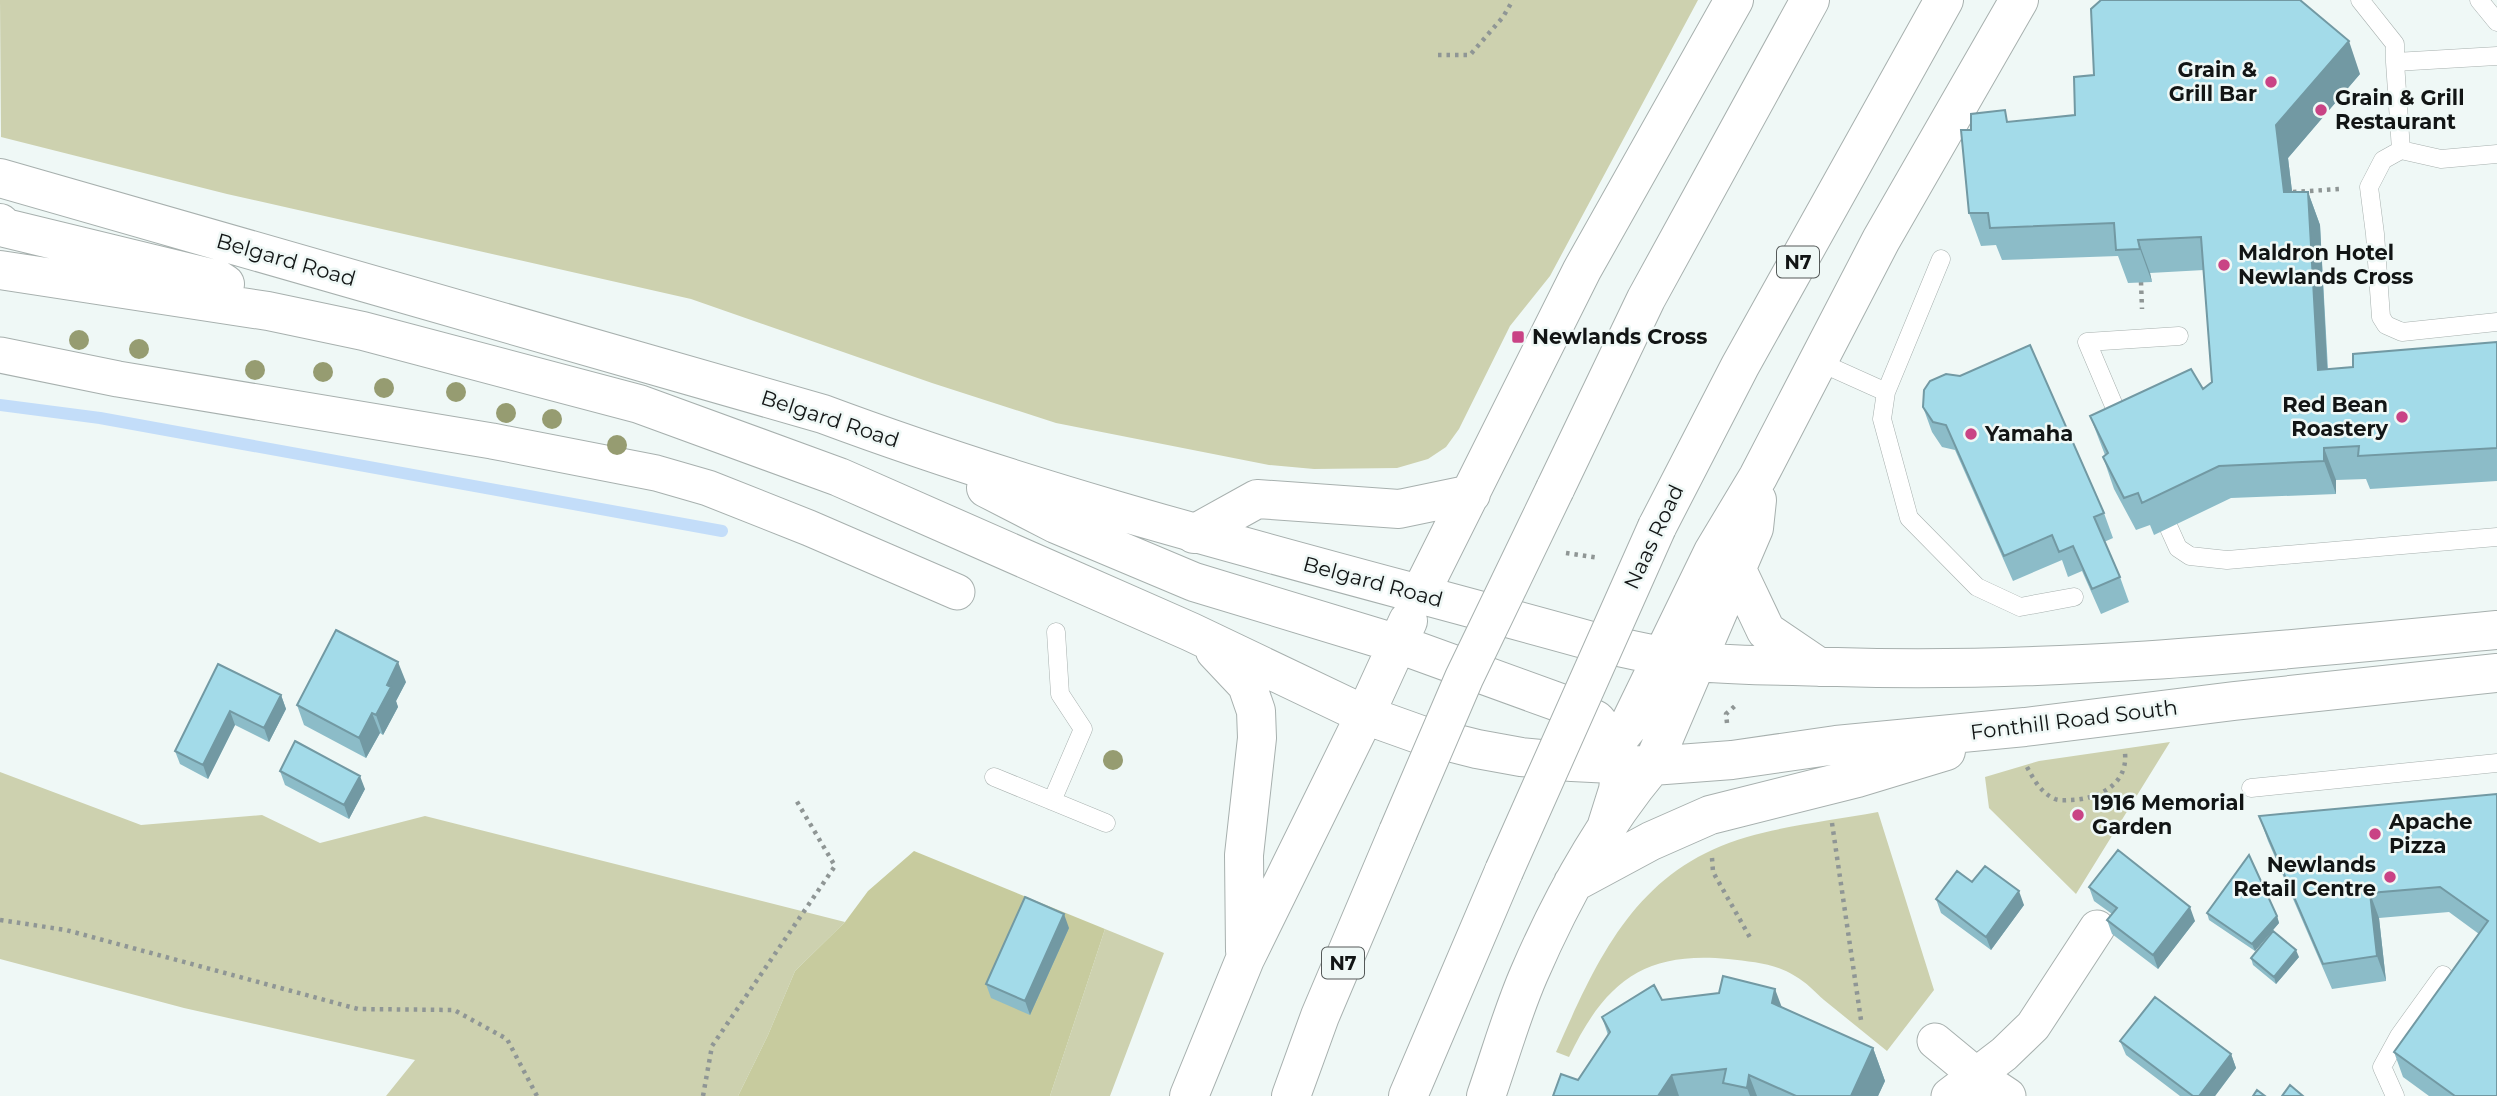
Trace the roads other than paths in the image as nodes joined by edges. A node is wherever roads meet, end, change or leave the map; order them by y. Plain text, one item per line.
1 (1734, 0) edge
2 (1810, 0) edge
3 (1944, 0) edge
4 (2019, 0) edge
5 (2360, 0) edge
6 (2479, 0) edge
7 (2497, 22) edge
8 (2497, 56) edge
9 (2395, 62) junction
10 (2401, 150) junction
11 (2497, 154) edge
12 (0, 178) edge
13 (0, 223) edge
14 (1941, 259) dead end
15 (0, 270) edge
16 (268, 311) junction
17 (2497, 322) edge
18 (2179, 336) dead end
19 (0, 355) edge
20 (1817, 361) junction
21 (1885, 393) junction
22 (2127, 436) edge
23 (896, 441) junction
24 (1758, 477) junction
25 (1471, 494) junction
26 (2169, 528) edge
27 (1194, 534) junction
28 (2497, 537) edge
29 (1737, 570) junction
30 (957, 592) dead end
31 (1420, 594) junction
32 (2074, 597) dead end
33 (2497, 630) edge
34 (1056, 632) dead end
35 (1191, 632) junction
36 (1398, 644) junction
37 (1680, 659) junction
38 (1819, 667) junction
39 (2497, 673) edge
40 (1365, 715) junction
41 (2024, 743) junction
42 (1629, 758) junction
43 (2497, 763) edge
44 (994, 777) dead end
45 (2251, 788) dead end
46 (1052, 801) junction
47 (1106, 823) dead end
48 (1573, 883) junction
49 (2097, 928) dead end
50 (1245, 959) junction
51 (2443, 975) dead end
52 (1935, 1041) dead end
53 (1962, 1085) edge
54 (1189, 1096) edge
55 (1291, 1096) edge
56 (1408, 1096) edge
57 (1486, 1096) edge
58 (2008, 1096) edge
59 (2395, 1096) edge

1 - 25 main road
2 - 55 main road, N7, bridge
3 - 56 main road, Naas Road / N7, bridge
4 - 20 main road
5 - 9 lane
6 - 7 lane
8 - 9 lane
9 - 10 lane
10 - 11 lane
10 - 17 lane
12 - 23 main road, Belgard Road
13 - 16 main road, Belgard Road
14 - 21 lane
15 - 16 main road, Belgard Road
16 - 35 main road, Belgard Road
18 - 22 lane
19 - 30 street
20 - 21 lane
20 - 24 main road
21 - 32 lane
23 - 27 main road, Belgard Road
23 - 36 main road
24 - 29 main road
24 - 37 main road
25 - 27 main road
25 - 31 main road
26 - 28 lane
27 - 31 main road, Belgard Road
29 - 37 main road
29 - 38 main road
31 - 36 main road
31 - 37 main road, Belgard Road
33 - 38 main road
34 - 46 lane
35 - 40 main road, Belgard Road
35 - 50 main road
36 - 40 main road
36 - 42 main road
37 - 38 main road
37 - 42 main road
39 - 41 main road, Fonthill Road South
40 - 42 main road, Belgard Road
40 - 50 main road
41 - 42 main road, Fonthill Road South
41 - 48 main road
42 - 48 main road
43 - 45 lane
44 - 46 lane
46 - 47 lane
48 - 57 main road
49 - 53 street
50 - 54 main road
51 - 59 lane
52 - 53 street
53 - 58 street

